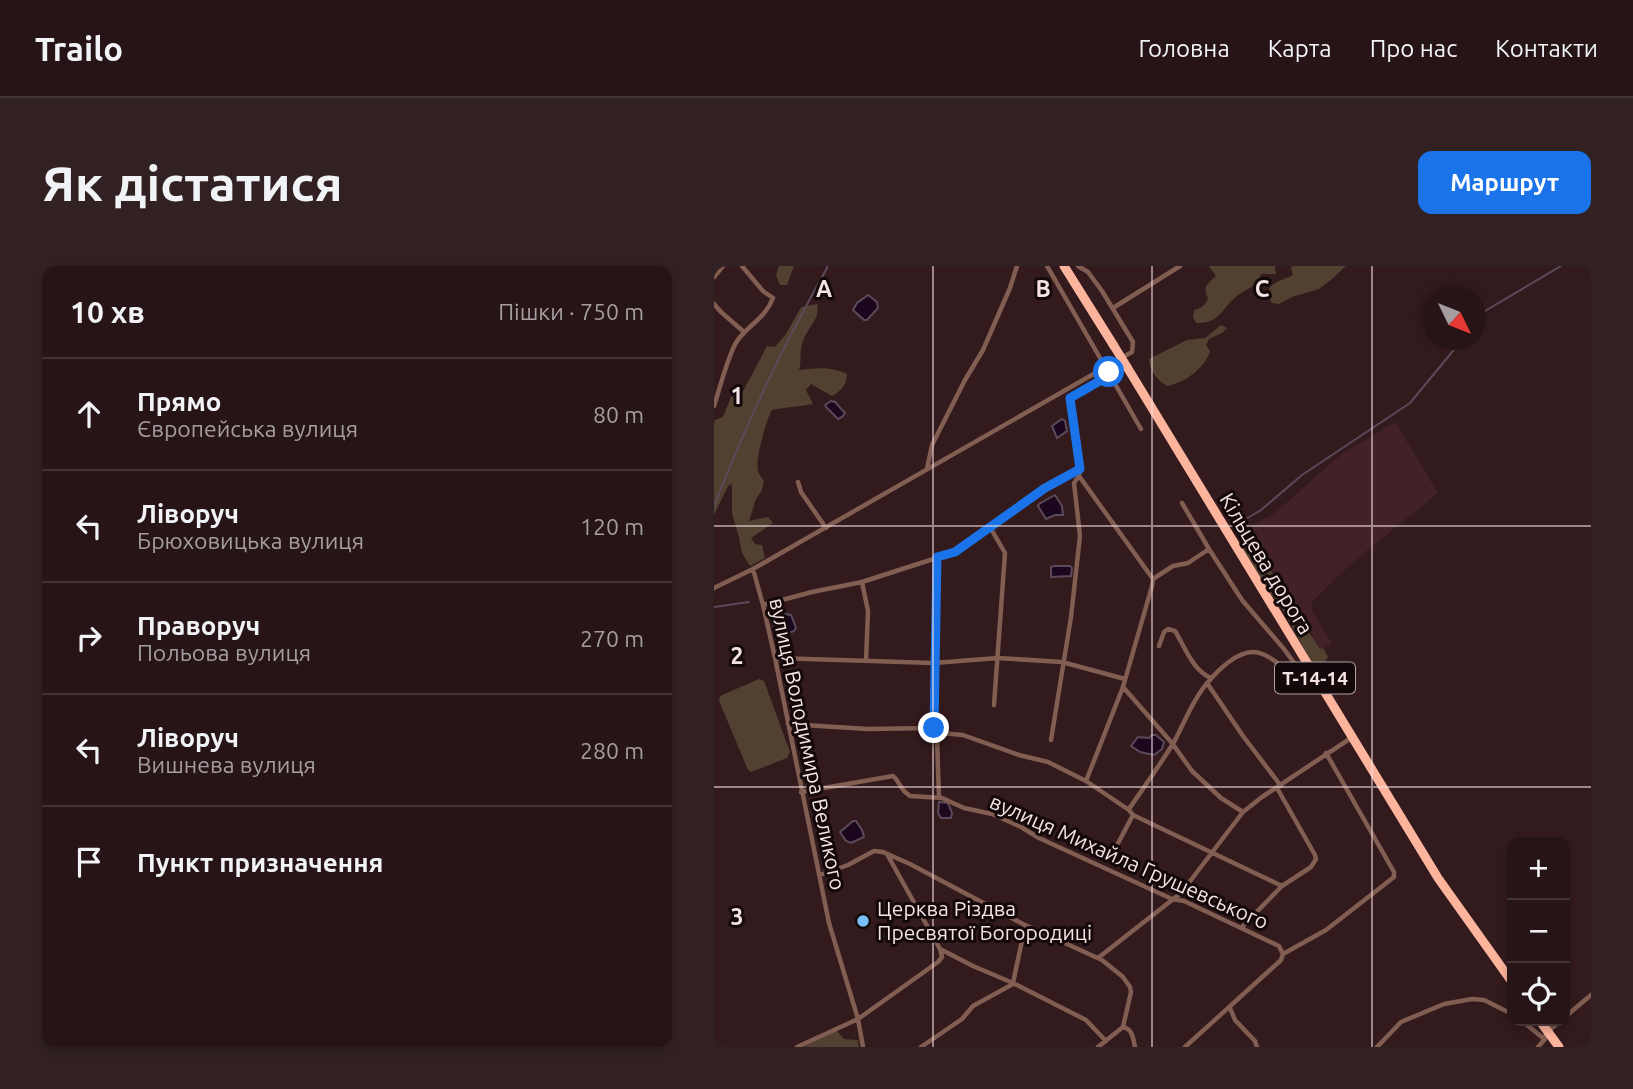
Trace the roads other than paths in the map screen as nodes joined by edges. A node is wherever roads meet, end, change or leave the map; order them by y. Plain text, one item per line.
1 (723, 266) edge
2 (743, 266) edge
3 (1017, 266) edge
4 (1047, 266) edge
5 (1064, 266) edge
6 (1078, 266) edge
7 (1180, 266) edge
8 (714, 277) edge
9 (714, 304) edge
10 (1113, 309) junction
11 (744, 332) junction
12 (1106, 366) junction
13 (1110, 375) junction
14 (717, 390) edge
15 (714, 405) edge
16 (1141, 429) dead end
17 (1080, 469) junction
18 (927, 470) junction
19 (1079, 476) junction
20 (798, 482) dead end
21 (1182, 503) dead end
22 (827, 527) junction
23 (990, 527) junction
24 (1209, 549) junction
25 (937, 557) junction
26 (753, 569) junction
27 (1153, 579) junction
28 (862, 582) junction
29 (714, 588) edge
30 (763, 605) junction
31 (1159, 646) dead end
32 (775, 658) junction
33 (998, 658) junction
34 (866, 661) junction
35 (1062, 662) junction
36 (934, 663) junction
37 (1211, 678) junction
38 (1125, 679) junction
39 (1312, 681) junction
40 (1207, 683) junction
41 (1123, 687) junction
42 (994, 705) dead end
43 (788, 724) junction
44 (934, 728) junction
45 (1351, 737) junction
46 (1051, 740) dead end
47 (1172, 743) junction
48 (1326, 752) junction
49 (1086, 781) junction
50 (1279, 787) junction
51 (801, 792) junction
52 (940, 798) junction
53 (1129, 810) junction
54 (1243, 812) junction
55 (1133, 815) junction
56 (1115, 849) dead end
57 (1212, 851) junction
58 (887, 853) junction
59 (820, 875) junction
60 (1282, 886) junction
61 (1172, 899) junction
62 (1023, 925) junction
63 (1241, 928) junction
64 (940, 950) junction
65 (1283, 954) junction
66 (1098, 958) junction
67 (1507, 975) edge
68 (1013, 983) junction
69 (1591, 995) edge
70 (1229, 1007) junction
71 (1507, 1011) edge
72 (1570, 1013) edge
73 (858, 1018) junction
74 (1528, 1026) edge
75 (1542, 1026) edge
76 (1554, 1026) edge
77 (1123, 1027) junction
78 (1546, 1034) junction
79 (1106, 1041) junction
80 (797, 1047) edge
81 (863, 1047) edge
82 (921, 1047) edge
83 (1098, 1047) edge
84 (1135, 1047) edge
85 (1185, 1047) edge
86 (1257, 1047) edge
87 (1377, 1047) edge
88 (1538, 1047) edge
89 (1559, 1047) edge

1 - 8 street
2 - 11 street
3 - 18 street
4 - 12 street
5 - 39 highway, Кільцева дорога / Т-14-14, bridge
6 - 10 street
7 - 10 street
9 - 11 street
10 - 12 street
11 - 14 street
12 - 13 street
12 - 18 street
13 - 16 street
13 - 17 street
14 - 15 street
17 - 19 street
17 - 23 street
18 - 22 street
19 - 27 street
19 - 35 street
20 - 22 street
21 - 24 street
22 - 26 street
23 - 25 street
23 - 33 street
24 - 27 street
24 - 39 street
25 - 28 street
25 - 36 street
26 - 29 street
26 - 30 street, вулиця Володимира Великого
27 - 38 street
28 - 30 street
28 - 34 street
30 - 32 street, вулиця Володимира Великого
31 - 37 street
32 - 34 street
32 - 43 street, вулиця Володимира Великого
33 - 35 street
33 - 36 street
33 - 42 street
34 - 36 street
35 - 38 street
35 - 46 street
36 - 44 street
37 - 39 street
37 - 40 street
38 - 41 street
39 - 45 highway, Кільцева дорога / Т-14-14
40 - 47 street
40 - 50 street
41 - 47 street
41 - 49 street
43 - 44 street
43 - 51 street, вулиця Володимира Великого
44 - 49 street
44 - 52 street
45 - 48 street
45 - 67 highway, Кільцева дорога / Т-14-14
47 - 53 street
47 - 54 street
48 - 50 street
48 - 65 street
49 - 53 street
50 - 54 street
50 - 60 street
51 - 52 street, вулиця Михайла Грушевського
51 - 59 street, вулиця Володимира Великого
52 - 61 street, вулиця Михайла Грушевського
53 - 55 street
54 - 57 street
55 - 56 street
55 - 57 street
57 - 60 street
57 - 61 street
58 - 59 street
58 - 62 street
58 - 64 street
59 - 73 street, вулиця Володимира Великого
60 - 63 street
61 - 63 street, вулиця Михайла Грушевського
61 - 66 street
62 - 66 street
62 - 68 street
63 - 65 street, вулиця Михайла Грушевського
64 - 68 street
64 - 73 street
65 - 70 street
66 - 77 street
68 - 79 street
68 - 82 street
69 - 72 street
70 - 85 street
70 - 86 street
71 - 87 street
73 - 80 street
73 - 81 street, вулиця Володимира Великого
74 - 78 street
75 - 78 highway
76 - 78 street
77 - 79 street
77 - 84 street
78 - 88 street
78 - 89 highway
79 - 83 street

